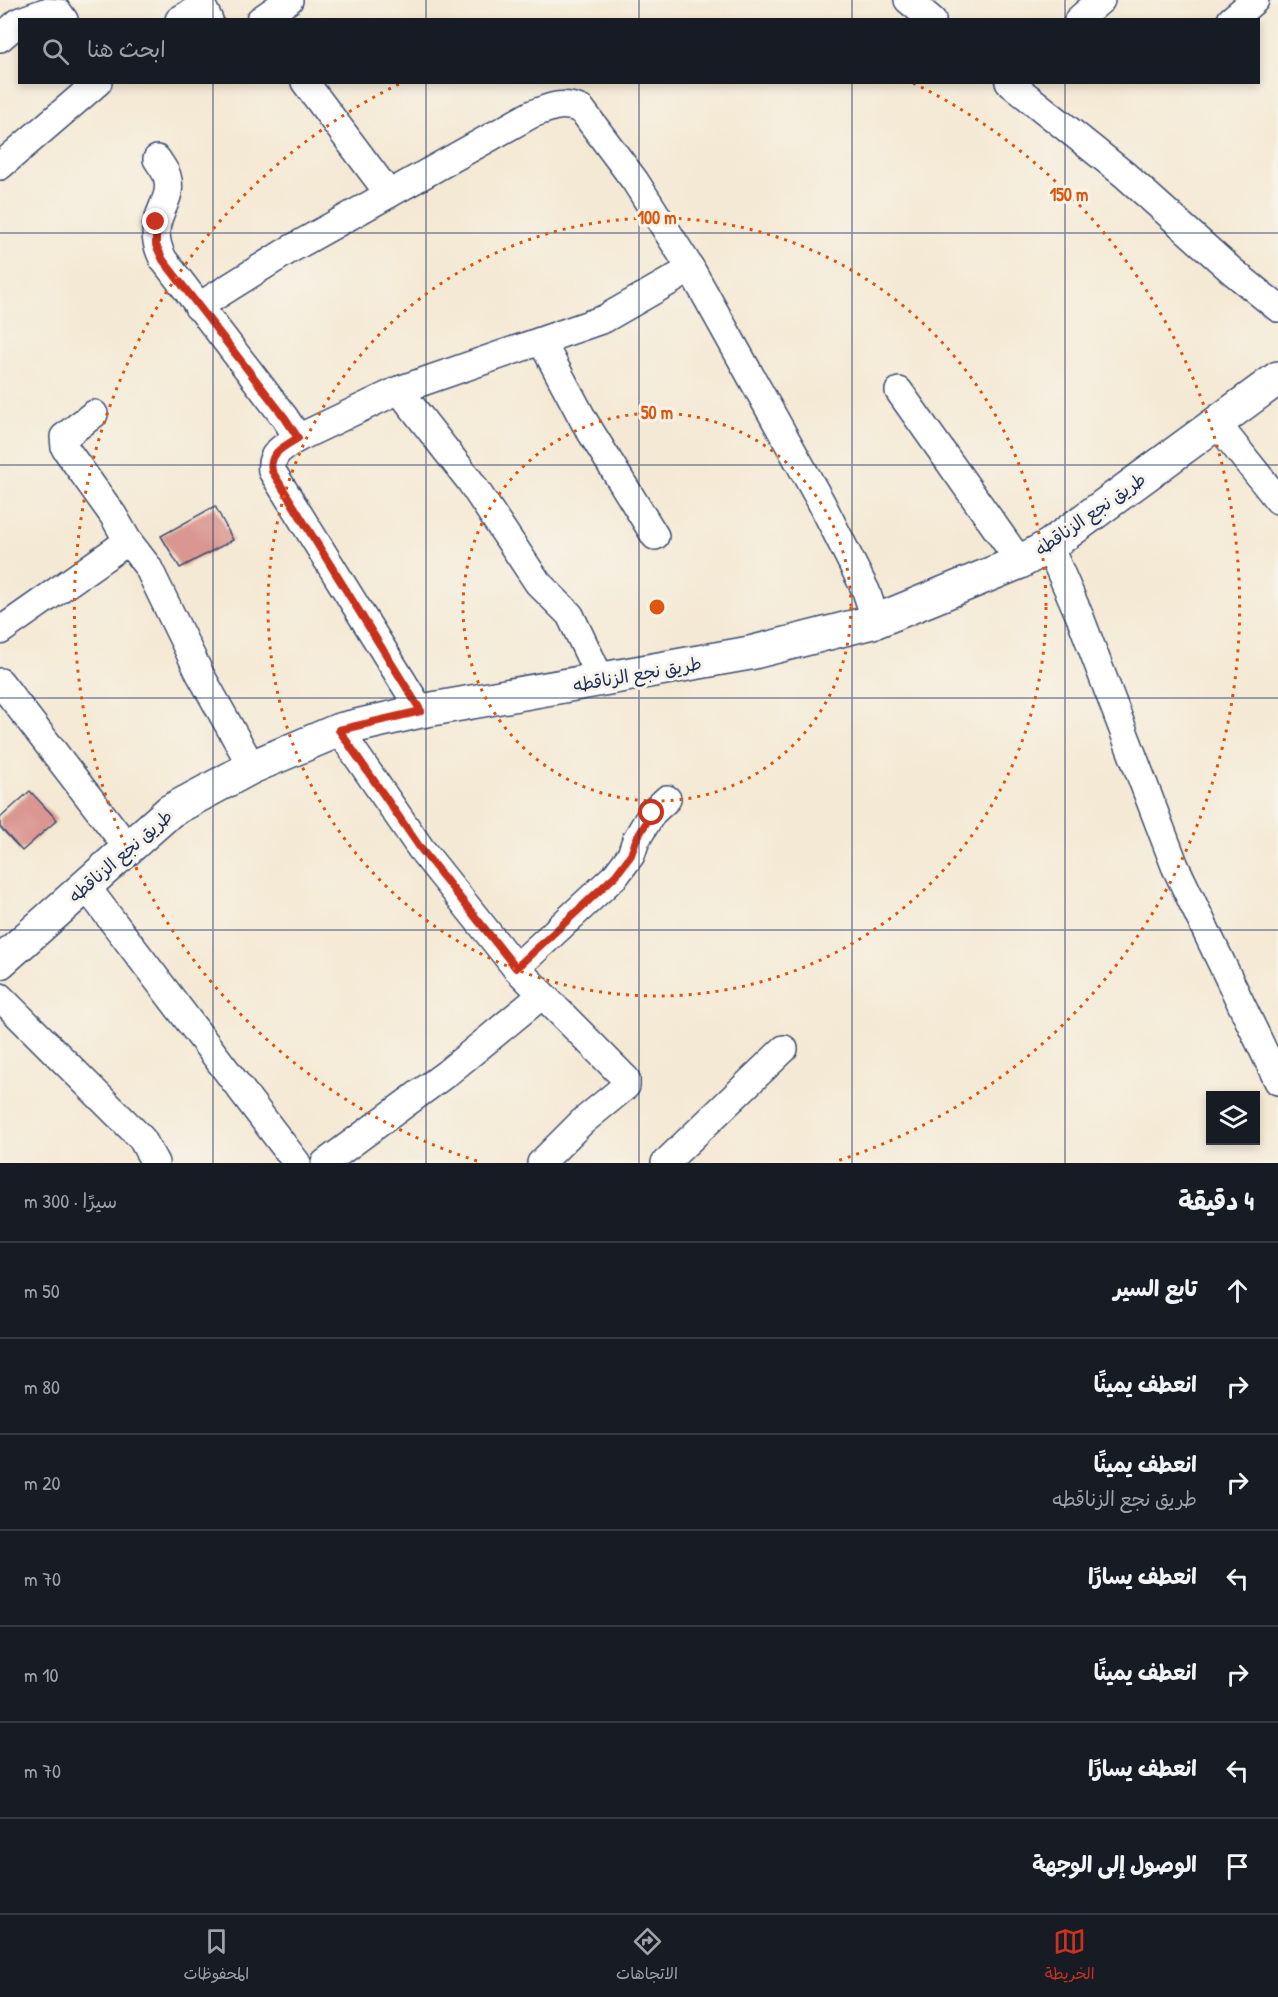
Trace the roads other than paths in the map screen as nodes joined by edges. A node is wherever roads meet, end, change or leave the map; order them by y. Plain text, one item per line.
1 (289, 0) edge
2 (908, 0) edge
3 (1101, 0) edge
4 (1255, 0) edge
5 (27, 18) edge
6 (63, 18) edge
7 (263, 18) edge
8 (930, 18) edge
9 (1080, 18) edge
10 (1233, 18) edge
11 (18, 23) edge
12 (0, 38) edge
13 (96, 84) edge
14 (306, 84) edge
15 (1011, 84) edge
16 (157, 159) dead end
17 (0, 166) edge
18 (389, 194) junction
19 (692, 268) junction
20 (198, 307) junction
21 (1278, 308) edge
22 (542, 342) junction
23 (1278, 378) edge
24 (399, 390) junction
25 (899, 391) dead end
26 (94, 414) dead end
27 (1218, 424) junction
28 (298, 438) junction
29 (1278, 500) edge
30 (655, 536) dead end
31 (128, 541) junction
32 (1049, 546) junction
33 (1020, 562) junction
34 (876, 621) junction
35 (0, 631) edge
36 (601, 681) junction
37 (0, 682) edge
38 (421, 711) junction
39 (339, 730) junction
40 (252, 767) junction
41 (667, 799) dead end
42 (128, 848) junction
43 (85, 885) junction
44 (0, 962) edge
45 (516, 968) junction
46 (542, 995) junction
47 (0, 997) edge
48 (784, 1049) dead end
49 (1278, 1081) edge
50 (155, 1163) edge
51 (297, 1163) edge
52 (325, 1163) edge
53 (540, 1163) edge
54 (665, 1163) edge

1 - 7 street
2 - 8 street
3 - 9 street
4 - 10 street
5 - 6 street
11 - 12 street
13 - 17 street
14 - 18 street
15 - 21 street
16 - 20 street
18 - 19 street
18 - 20 street
19 - 22 street
19 - 34 street
20 - 28 street
22 - 24 street
22 - 30 street
23 - 27 street, طريق نجع الزناقطه
24 - 28 street
24 - 36 street
25 - 33 street
26 - 31 street
27 - 29 street
27 - 32 street, طريق نجع الزناقطه
28 - 38 street
31 - 35 street
31 - 40 street
32 - 33 street, طريق نجع الزناقطه
32 - 49 street
33 - 34 street, طريق نجع الزناقطه
34 - 36 street, طريق نجع الزناقطه
36 - 38 street, طريق نجع الزناقطه
37 - 42 street
38 - 39 street, طريق نجع الزناقطه
39 - 40 street, طريق نجع الزناقطه
39 - 45 street
40 - 42 street, طريق نجع الزناقطه
41 - 45 street
42 - 43 street, طريق نجع الزناقطه
43 - 44 street, طريق نجع الزناقطه
43 - 51 street
45 - 46 street
46 - 52 street
46 - 53 street
47 - 50 street
48 - 54 street

